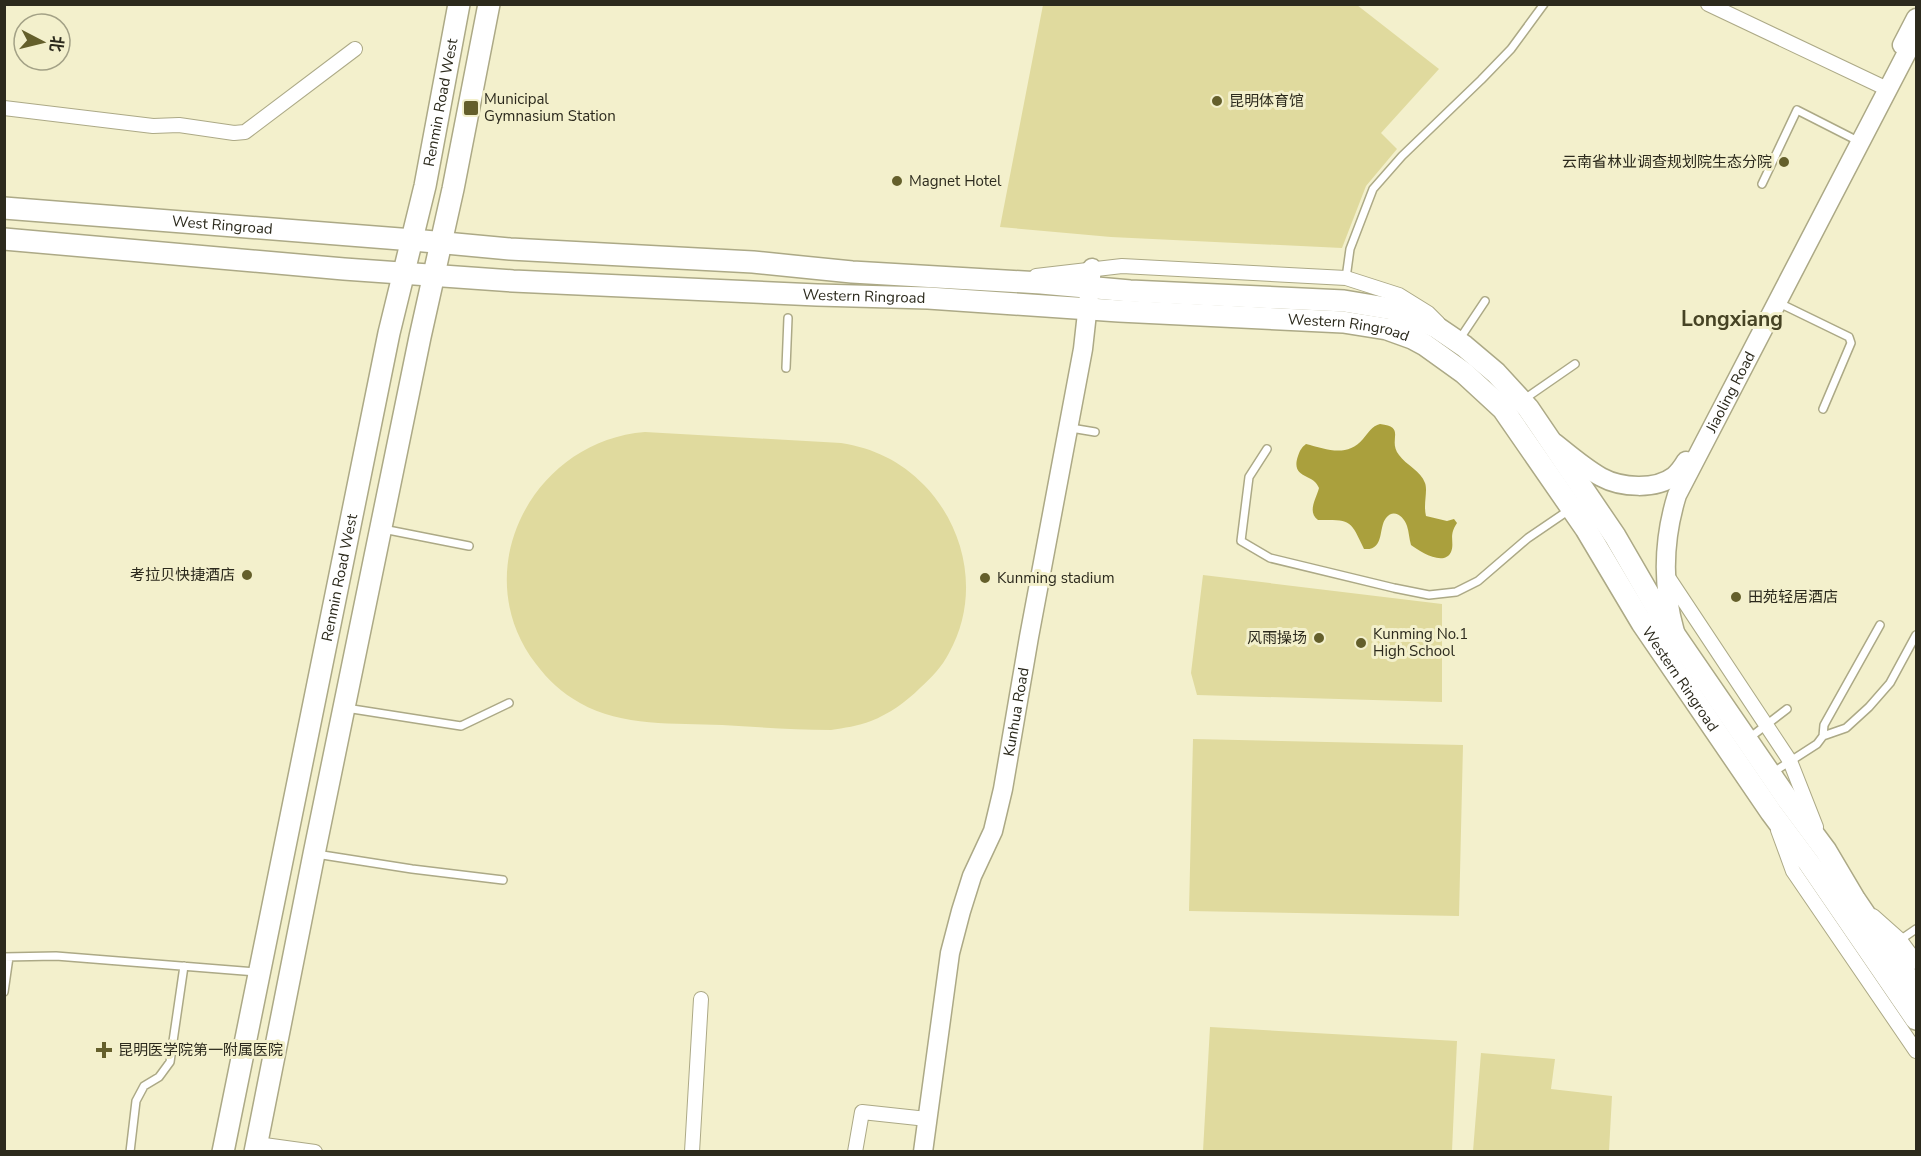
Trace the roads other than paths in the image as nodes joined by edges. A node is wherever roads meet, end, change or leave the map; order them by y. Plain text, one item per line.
1 (459, 4) edge
2 (489, 4) edge
3 (1544, 4) edge
4 (1708, 4) edge
5 (1917, 18) edge
6 (1917, 35) edge
7 (355, 49) dead end
8 (1881, 86) junction
9 (4, 108) edge
10 (1854, 139) junction
11 (1762, 184) dead end
12 (4, 208) edge
13 (4, 239) edge
14 (413, 240) junction
15 (441, 243) junction
16 (404, 273) junction
17 (434, 275) junction
18 (1091, 278) junction
19 (1346, 278) junction
20 (1485, 301) dead end
21 (1777, 302) junction
22 (1087, 308) junction
23 (788, 318) dead end
24 (1454, 339) junction
25 (1575, 364) dead end
26 (786, 368) dead end
27 (1522, 400) junction
28 (1823, 409) dead end
29 (1068, 428) junction
30 (1095, 432) dead end
31 (1551, 440) junction
32 (1267, 449) dead end
33 (1572, 508) junction
34 (380, 529) junction
35 (469, 546) dead end
36 (1666, 574) junction
37 (1880, 625) dead end
38 (1917, 635) edge
39 (1676, 636) junction
40 (509, 703) dead end
41 (344, 708) junction
42 (1787, 710) dead end
43 (1767, 726) junction
44 (1823, 736) junction
45 (1747, 740) junction
46 (1790, 761) junction
47 (1770, 774) junction
48 (1771, 812) junction
49 (1826, 851) junction
50 (314, 854) junction
51 (503, 880) dead end
52 (1854, 900) junction
53 (1917, 929) edge
54 (1900, 940) junction
55 (7, 957) edge
56 (1917, 962) edge
57 (184, 966) junction
58 (260, 972) junction
59 (1917, 990) edge
60 (4, 993) edge
61 (701, 999) dead end
62 (1917, 1019) edge
63 (1917, 1051) edge
64 (927, 1119) junction
65 (256, 1148) edge
66 (130, 1152) edge
67 (223, 1152) edge
68 (315, 1152) edge
69 (692, 1152) edge
70 (855, 1152) edge
71 (923, 1152) edge

1 - 14 main road, Renmin Road West
2 - 15 main road, Renmin Road West
3 - 19 lane
4 - 8 street
5 - 8 street, Jiaoling Road
6 - 21 street, Jiaoling Road
7 - 9 street
8 - 10 street, Jiaoling Road
10 - 11 lane
10 - 31 street, Jiaoling Road
12 - 14 main road, West Ringroad
13 - 16 main road
14 - 15 main road, West Ringroad
14 - 16 main road, Renmin Road West
15 - 17 main road, Renmin Road West
15 - 18 main road, Western Ringroad
16 - 17 main road
16 - 58 main road, Renmin Road West
17 - 22 main road, Western Ringroad
17 - 34 main road, Renmin Road West
18 - 19 street
18 - 22 street, Kunhua Road
18 - 24 main road, Western Ringroad
19 - 24 street
20 - 24 lane
21 - 28 lane
21 - 36 street, Jiaoling Road
22 - 29 street, Kunhua Road
22 - 33 main road, Western Ringroad
23 - 26 lane
24 - 27 main road, Western Ringroad
25 - 27 lane
27 - 31 main road, Western Ringroad
29 - 30 lane
29 - 64 street, Kunhua Road
31 - 39 main road, Western Ringroad
32 - 33 lane
33 - 48 main road, Western Ringroad
34 - 35 lane
34 - 41 main road, Renmin Road West
36 - 39 street, Jiaoling Road
36 - 43 street
37 - 44 lane
38 - 44 lane
39 - 45 main road, Western Ringroad
40 - 41 lane
41 - 50 main road, Renmin Road West
42 - 43 lane
43 - 45 lane
43 - 46 street
44 - 46 lane
45 - 47 main road, Western Ringroad
46 - 47 lane
46 - 49 street
47 - 49 main road, Western Ringroad
48 - 62 main road, Western Ringroad
48 - 63 street
49 - 52 main road, Western Ringroad
50 - 51 lane
50 - 65 main road, Renmin Road West
52 - 54 street
52 - 59 main road, Western Ringroad
53 - 54 lane
54 - 56 street
55 - 57 lane
55 - 60 lane
57 - 58 lane
57 - 66 lane
58 - 67 main road, Renmin Road West
61 - 69 street
64 - 70 street
64 - 71 street, Kunhua Road
65 - 68 street

